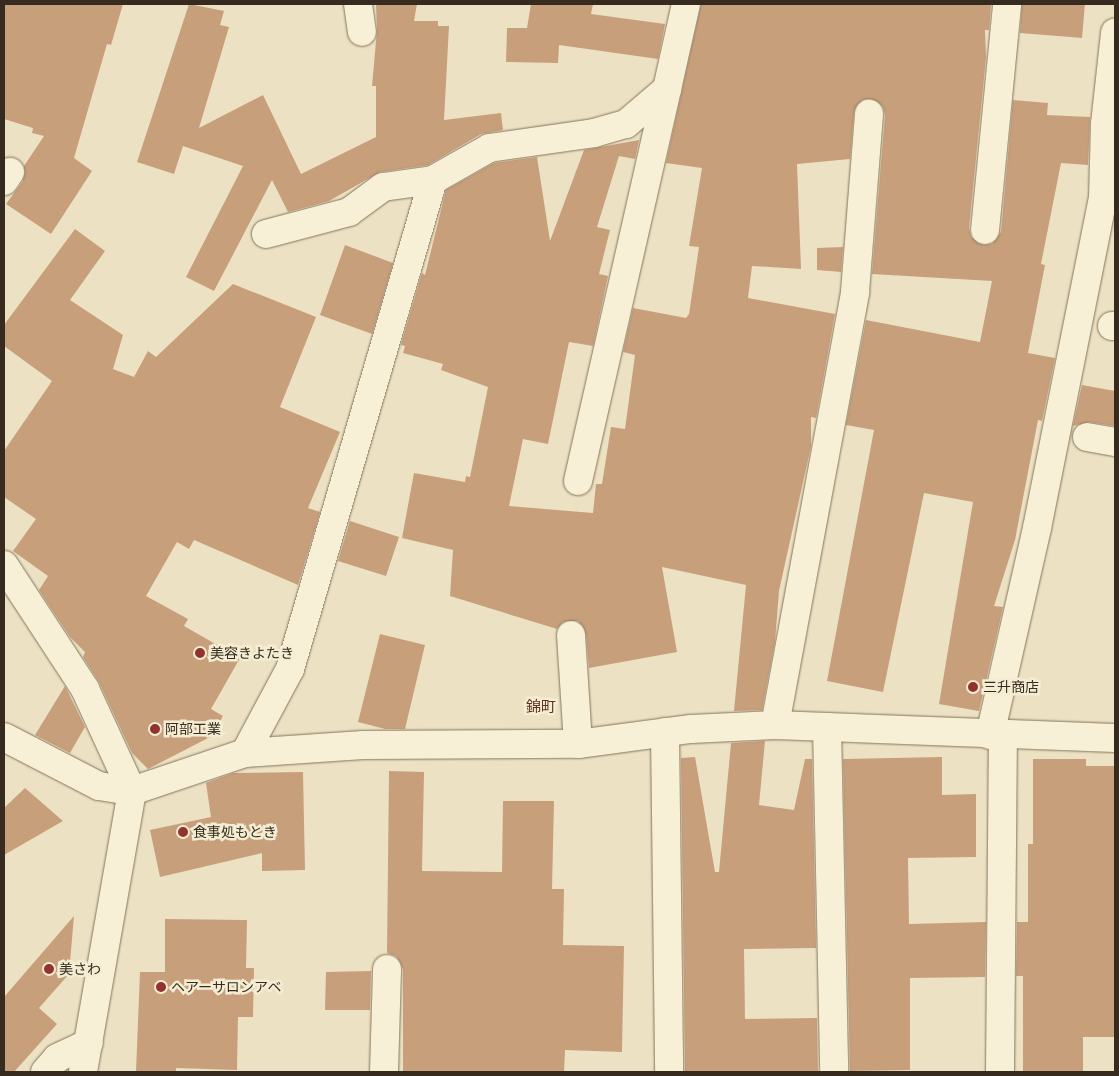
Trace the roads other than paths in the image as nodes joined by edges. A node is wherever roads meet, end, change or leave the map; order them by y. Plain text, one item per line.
1 (358, 4) edge
2 (686, 4) edge
3 (1007, 4) edge
4 (362, 32) dead end
5 (1115, 33) edge
6 (667, 89) junction
7 (869, 114) dead end
8 (433, 180) junction
9 (985, 230) dead end
10 (266, 234) dead end
11 (1087, 437) dead end
12 (1115, 442) edge
13 (578, 481) dead end
14 (4, 565) edge
15 (570, 635) dead end
16 (775, 725) junction
17 (827, 727) junction
18 (665, 732) junction
19 (996, 735) junction
20 (4, 738) edge
21 (1115, 738) edge
22 (578, 744) junction
23 (245, 753) junction
24 (132, 791) junction
25 (387, 969) dead end
26 (89, 1043) junction
27 (45, 1072) edge
28 (83, 1072) edge
29 (384, 1072) edge
30 (669, 1072) edge
31 (834, 1072) edge
32 (1000, 1072) edge

1 - 4 street
2 - 6 street
3 - 9 street
5 - 19 street
6 - 8 street
6 - 13 street
7 - 16 street
8 - 10 street
8 - 23 street
11 - 12 street
14 - 24 street
15 - 22 street
16 - 17 street
16 - 18 street
17 - 19 street
17 - 31 street
18 - 22 street
18 - 30 street
19 - 21 street
19 - 32 street
20 - 24 street
22 - 23 street
23 - 24 street
24 - 26 street
25 - 29 street
26 - 27 street
26 - 28 street

